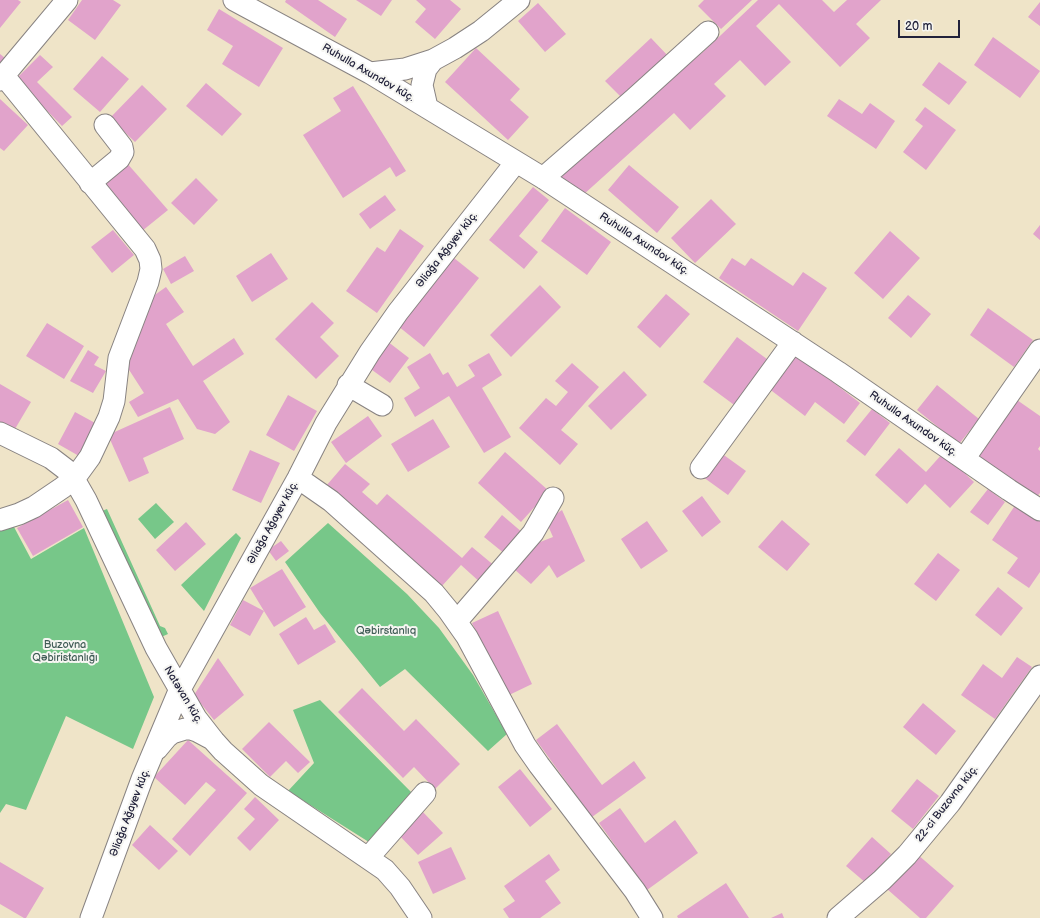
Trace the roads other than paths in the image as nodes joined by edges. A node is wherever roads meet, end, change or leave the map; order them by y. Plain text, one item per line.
1 (67, 0) edge
2 (234, 0) edge
3 (519, 0) edge
4 (708, 32) dead end
5 (433, 60) junction
6 (370, 73) junction
7 (2, 78) edge
8 (427, 107) junction
9 (105, 125) dead end
10 (516, 162) junction
11 (543, 178) junction
12 (90, 183) junction
13 (794, 342) junction
14 (1040, 350) edge
15 (348, 385) junction
16 (382, 405) dead end
17 (0, 433) edge
18 (964, 459) junction
19 (701, 468) dead end
20 (298, 478) junction
21 (74, 479) junction
22 (553, 498) dead end
23 (1040, 510) edge
24 (0, 520) edge
25 (458, 622) junction
26 (210, 636) junction
27 (156, 648) junction
28 (1040, 676) edge
29 (179, 691) junction
30 (214, 741) junction
31 (153, 754) junction
32 (425, 793) dead end
33 (368, 858) junction
34 (91, 918) edge
35 (421, 918) edge
36 (652, 918) edge
37 (838, 918) edge

1 - 7 street
2 - 6 street, Ruhulla Axundov küç.
3 - 5 street
4 - 11 street
5 - 6 street
5 - 8 street
6 - 8 street, Ruhulla Axundov küç.
7 - 12 street
8 - 10 street, Ruhulla Axundov küç.
9 - 12 street
10 - 11 street, Ruhulla Axundov küç.
10 - 15 street, Əliağa Ağayev küç.
11 - 13 street, Ruhulla Axundov küç.
12 - 21 street
13 - 18 street, Ruhulla Axundov küç.
13 - 19 street
14 - 18 street
15 - 16 street
15 - 20 street, Əliağa Ağayev küç.
17 - 21 street, Natəvan küç.
18 - 23 street, Ruhulla Axundov küç.
20 - 25 street
20 - 26 street, Əliağa Ağayev küç.
21 - 24 street
21 - 27 street, Natəvan küç.
22 - 25 street
25 - 36 street
26 - 27 street
26 - 29 street, Əliağa Ağayev küç.
27 - 29 street, Natəvan küç.
28 - 37 street, 22-ci Buzovna küç.
29 - 30 street, Natəvan küç.
29 - 31 street, Əliağa Ağayev küç.
30 - 31 street
30 - 33 street, Natəvan küç.
31 - 34 street, Əliağa Ağayev küç.
32 - 33 street
33 - 35 street, Natəvan küç.

